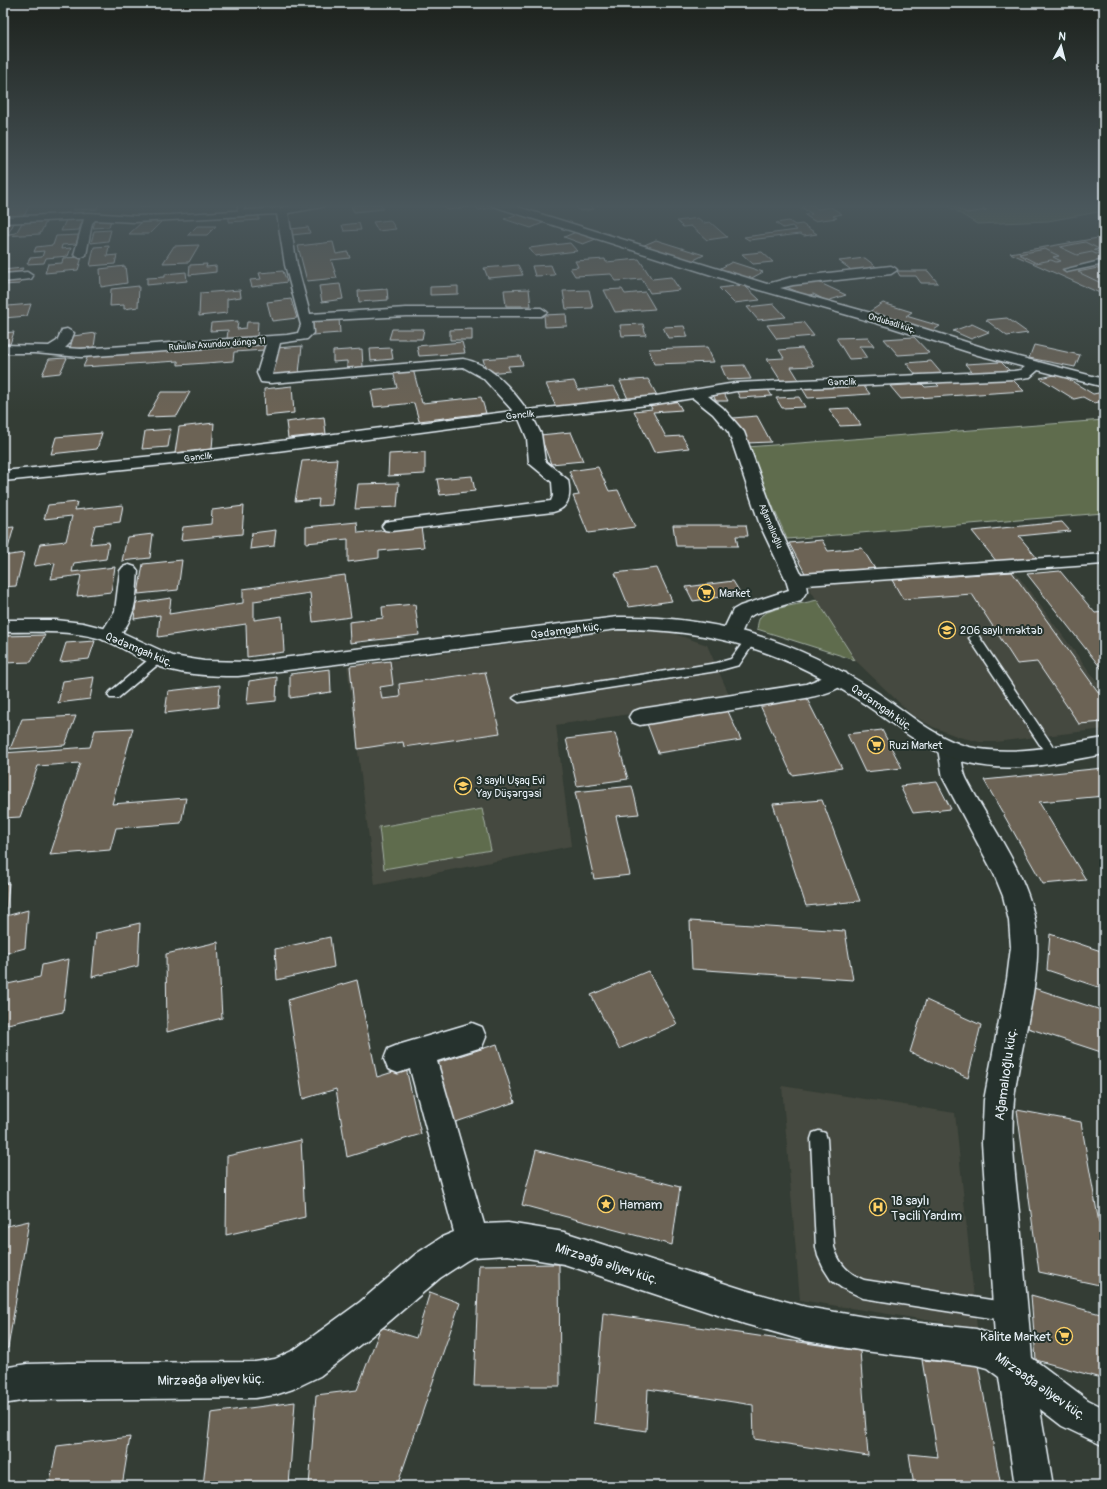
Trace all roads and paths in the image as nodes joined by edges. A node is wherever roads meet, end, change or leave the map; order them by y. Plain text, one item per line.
1 (294, 273) edge
2 (720, 273) edge
3 (863, 273) edge
4 (27, 276) dead end
5 (3, 278) edge
6 (767, 288) junction
7 (541, 312) dead end
8 (305, 318) junction
9 (67, 333) dead end
10 (274, 340) junction
11 (3, 349) edge
12 (51, 351) junction
13 (1035, 366) junction
14 (1104, 383) edge
15 (696, 394) junction
16 (524, 414) junction
17 (3, 476) edge
18 (391, 526) dead end
19 (1104, 559) edge
20 (129, 571) dead end
21 (796, 580) junction
22 (3, 626) edge
23 (732, 633) junction
24 (110, 635) junction
25 (974, 638) dead end
26 (751, 640) junction
27 (158, 658) junction
28 (839, 678) junction
29 (114, 695) dead end
30 (520, 698) dead end
31 (640, 717) dead end
32 (1104, 746) edge
33 (949, 749) junction
34 (1052, 754) junction
35 (472, 1037) dead end
36 (819, 1139) dead end
37 (473, 1241) junction
38 (1011, 1312) junction
39 (1015, 1366) junction
40 (3, 1386) edge
41 (1104, 1428) edge
42 (1034, 1486) edge

1 - 8 street, Ruhulla Axundov döngə 11
2 - 6 street, Ordubadi küç.
3 - 6 street
4 - 5 street
6 - 13 street, Ordubadi küç.
7 - 8 street
8 - 10 street, Ruhulla Axundov döngə 11
9 - 12 street
10 - 12 street, Ruhulla Axundov döngə 11
10 - 16 street
11 - 12 street, Ruhulla Axundov döngə 11
13 - 14 street, Ordubadi küç.
13 - 15 street, Gənclik
15 - 16 street, Gənclik
15 - 21 street, Ağamalıoğlu
16 - 17 street, Gənclik
16 - 18 street
19 - 21 street
20 - 24 street
21 - 23 street
22 - 24 street, Qədəmgah küç.
23 - 26 street, Qədəmgah küç.
23 - 27 street, Qədəmgah küç.
24 - 27 street, Qədəmgah küç.
25 - 34 lane
26 - 28 street, Qədəmgah küç.
26 - 30 lane
27 - 29 lane
28 - 31 street
28 - 33 street, Qədəmgah küç.
32 - 34 street, Qədəmgah küç.
33 - 34 street, Qədəmgah küç.
33 - 38 street, Ağamalıoğlu küç.
35 - 37 street
36 - 38 lane
37 - 39 street, Mirzəağa Əliyev küç.
37 - 40 street, Mirzəağa Əliyev küç.
38 - 39 street, Ağamalıoğlu küç.
39 - 41 street, Mirzəağa Əliyev küç.
39 - 42 street, Ağamalıoğlu küç.

